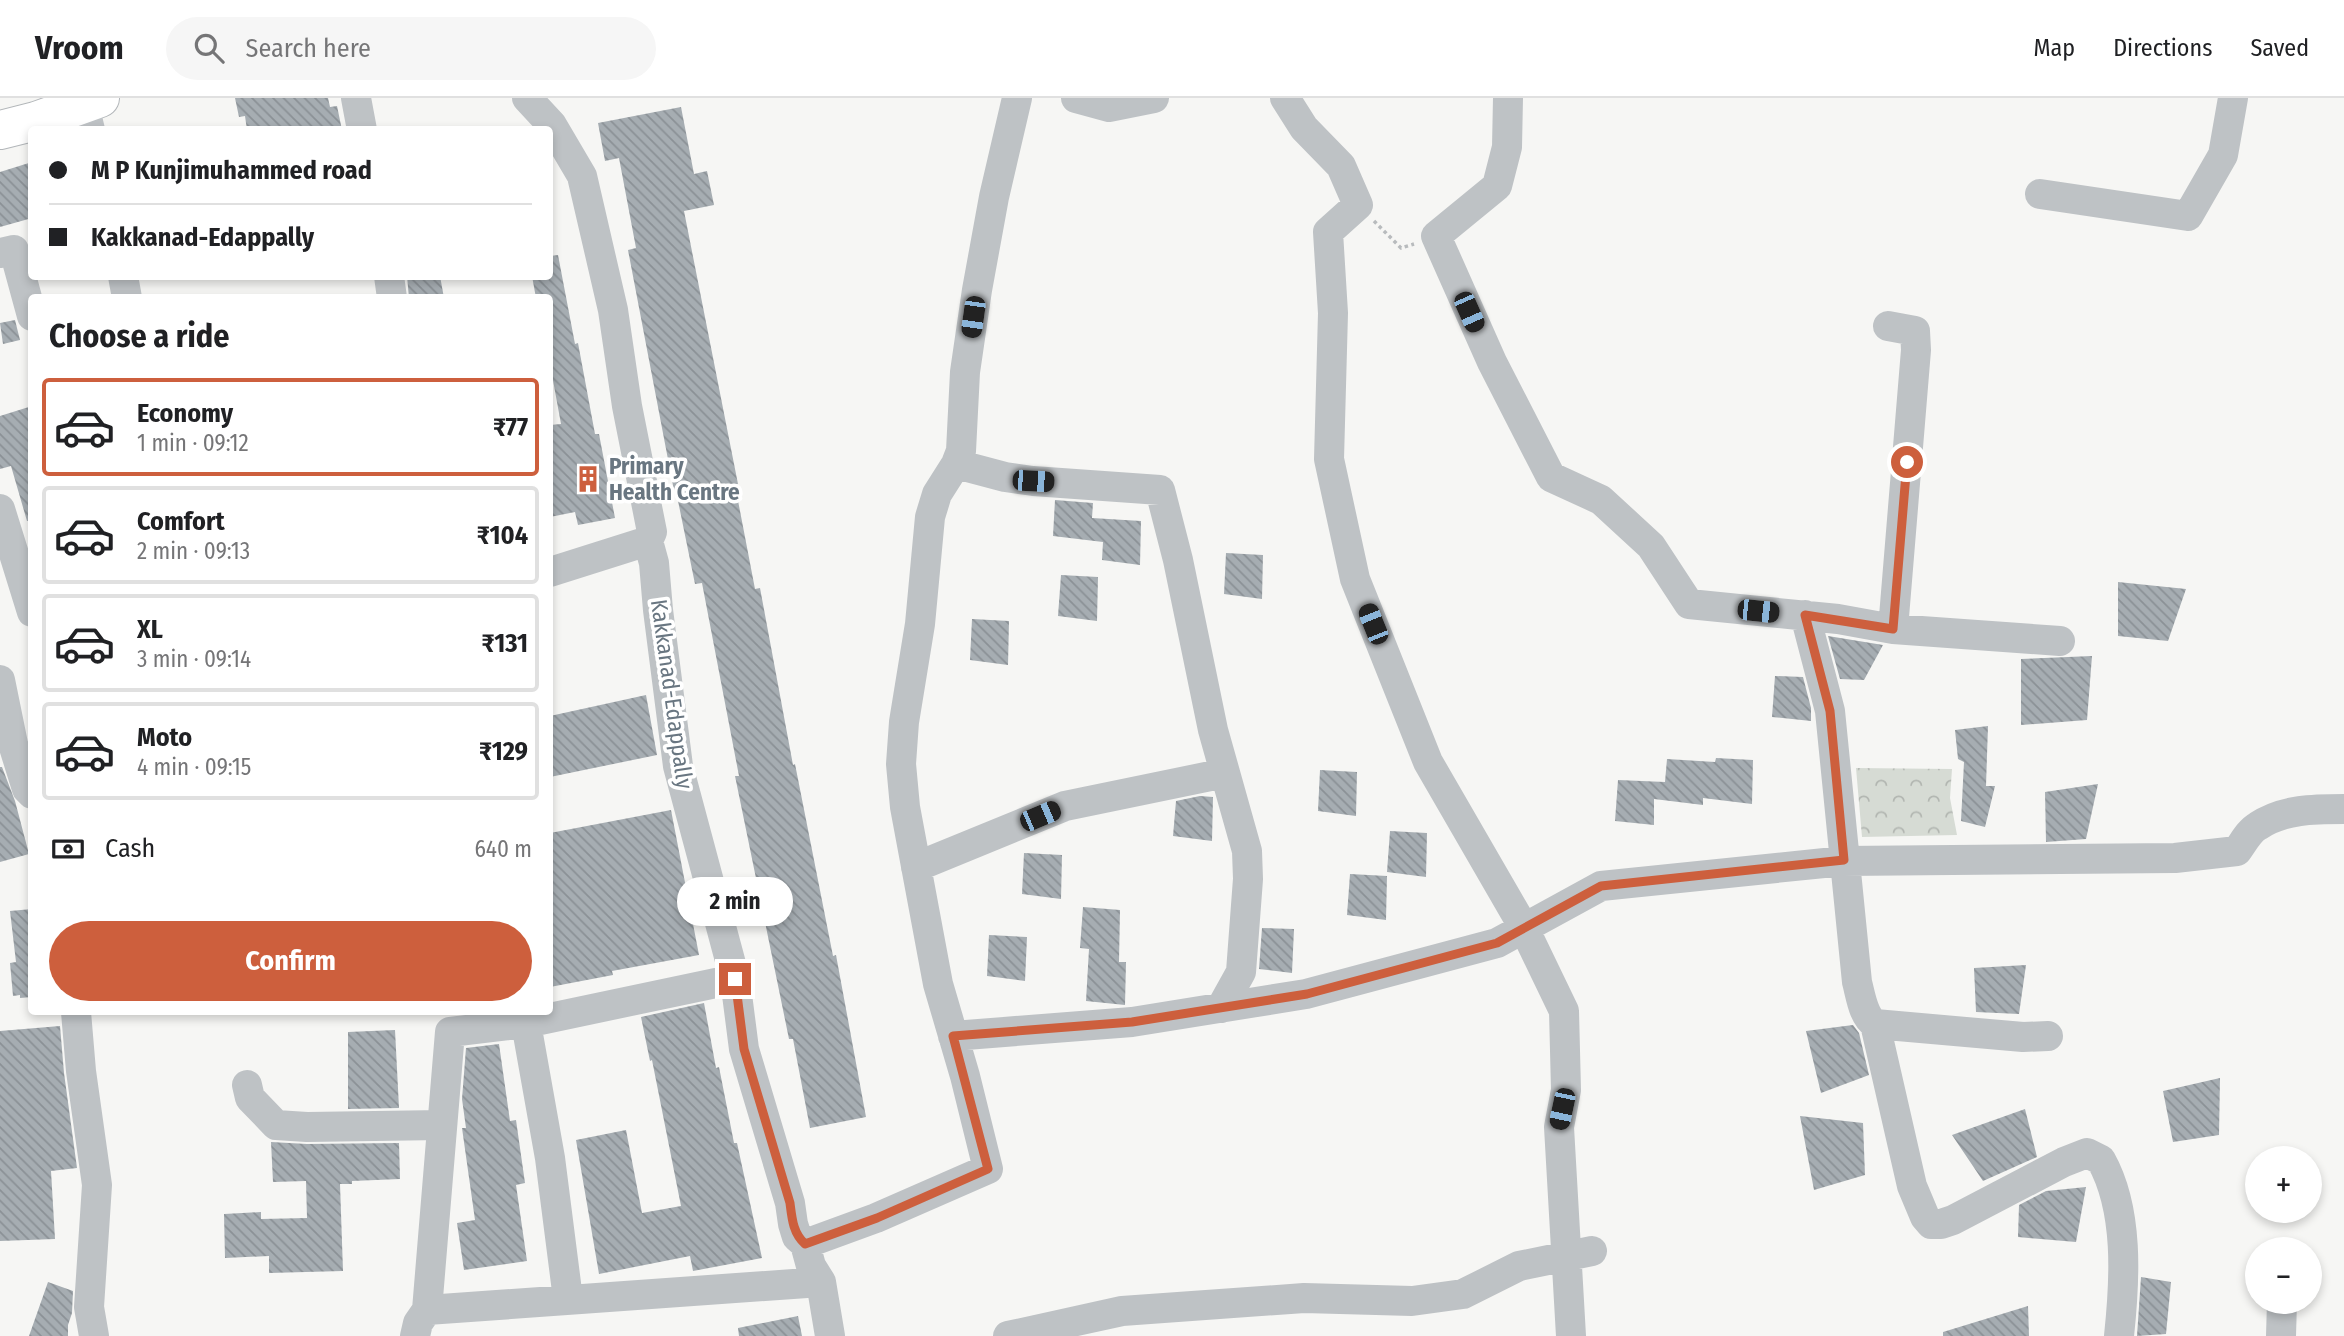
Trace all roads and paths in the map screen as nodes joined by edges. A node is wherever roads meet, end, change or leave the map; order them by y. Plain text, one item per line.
1 (356, 98) edge
2 (527, 98) edge
3 (1017, 98) edge
4 (1076, 98) edge
5 (1154, 98) edge
6 (1285, 98) edge
7 (1508, 98) edge
8 (2233, 98) edge
9 (91, 111) edge
10 (5, 123) edge
11 (361, 126) edge
12 (553, 126) edge
13 (553, 127) edge
14 (2040, 194) dead end
15 (1358, 205) junction
16 (1436, 236) junction
17 (0, 253) edge
18 (28, 300) edge
19 (1888, 326) dead end
20 (956, 464) junction
21 (0, 509) edge
22 (648, 541) junction
23 (553, 571) edge
24 (28, 599) edge
25 (1805, 615) junction
26 (1893, 629) junction
27 (2060, 640) dead end
28 (0, 680) edge
29 (1225, 773) junction
30 (28, 790) edge
31 (2344, 809) edge
32 (1844, 860) junction
33 (916, 867) junction
34 (1524, 928) junction
35 (735, 979) junction
36 (1221, 1008) junction
37 (553, 1012) edge
38 (76, 1015) edge
39 (525, 1017) edge
40 (1875, 1024) junction
41 (953, 1036) junction
42 (2048, 1036) dead end
43 (247, 1085) dead end
44 (442, 1125) junction
45 (805, 1244) junction
46 (1579, 1253) junction
47 (821, 1282) junction
48 (568, 1299) junction
49 (2282, 1314) edge
50 (421, 1323) edge
51 (1155, 1323) edge
52 (94, 1336) edge
53 (830, 1336) edge
54 (1008, 1336) edge
55 (1572, 1336) edge
56 (2119, 1336) edge
57 (2281, 1336) edge

1 - 11 street
2 - 12 street, Kakkanad-Edappally
3 - 20 street
4 - 5 street
6 - 15 street
7 - 16 street
8 - 14 street
9 - 10 main road
13 - 22 street, Kakkanad-Edappally
15 - 16 path
15 - 34 street
16 - 25 street
17 - 18 street
19 - 26 street
20 - 29 street
20 - 33 street
21 - 24 street
22 - 23 street
22 - 35 street, Kakkanad-Edappally
25 - 26 street
25 - 32 street
26 - 27 street
28 - 30 street
29 - 33 street
29 - 36 street
31 - 32 street
32 - 34 street
32 - 40 street
33 - 41 street
34 - 36 street
34 - 46 street
35 - 37 street
35 - 45 street, Kakkanad-Edappally
36 - 41 street
38 - 52 street
39 - 44 street
39 - 48 street
40 - 42 street
40 - 56 street
41 - 45 street
43 - 44 street
44 - 50 street
45 - 47 street, Kakkanad-Edappally
46 - 51 street
46 - 55 street
47 - 48 street
47 - 53 street, Kakkanad-Edappally
48 - 50 street
49 - 57 street
51 - 54 street

